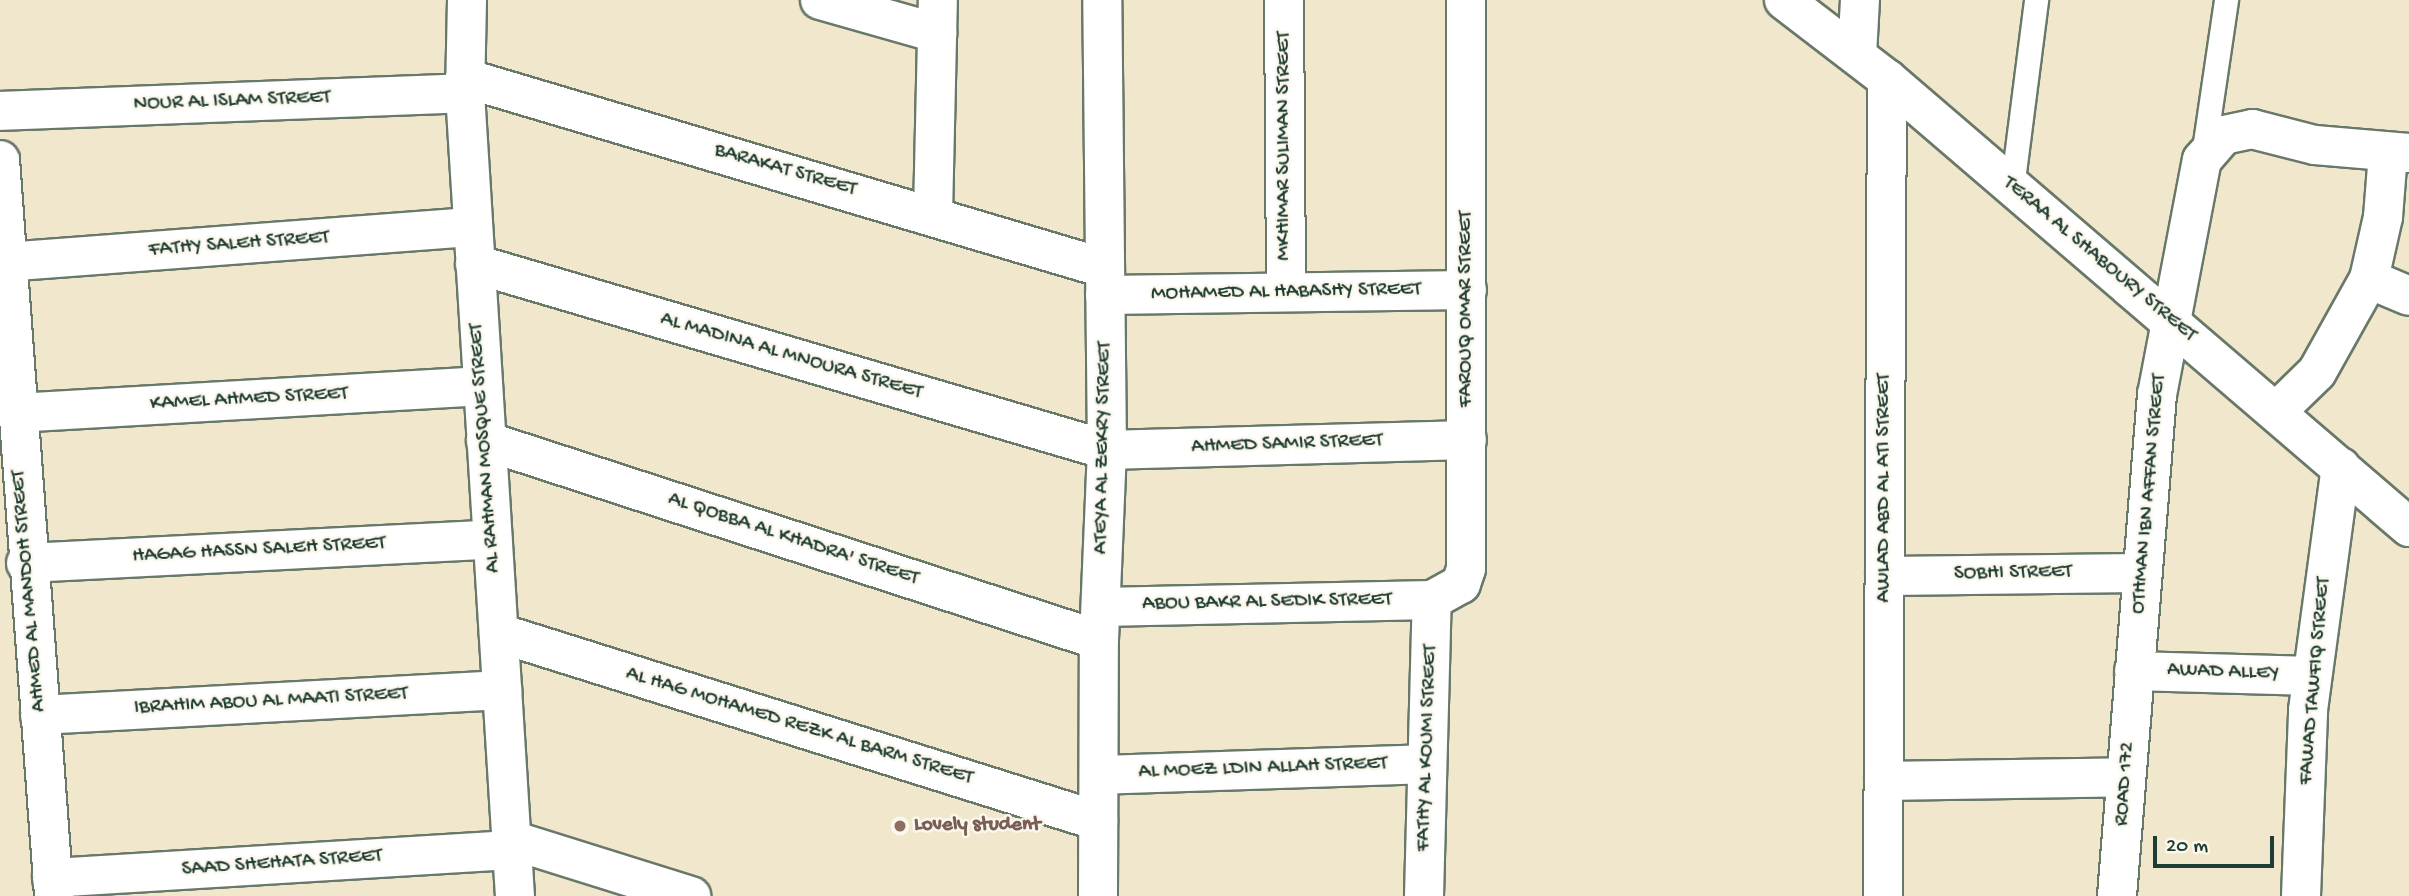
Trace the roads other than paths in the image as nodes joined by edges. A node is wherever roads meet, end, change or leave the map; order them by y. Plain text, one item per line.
1 (467, 0) edge
2 (820, 0) edge
3 (1101, 0) edge
4 (1284, 0) edge
5 (1466, 0) edge
6 (1784, 0) edge
7 (1860, 0) edge
8 (2036, 0) edge
9 (2226, 0) edge
10 (937, 17) edge
11 (1857, 55) junction
12 (1888, 79) junction
13 (465, 85) junction
14 (0, 111) edge
15 (2398, 153) edge
16 (0, 160) edge
17 (2202, 160) junction
18 (2012, 188) junction
19 (933, 214) junction
20 (474, 245) junction
21 (5, 262) junction
22 (2369, 279) junction
23 (1105, 281) junction
24 (1467, 290) junction
25 (1286, 292) junction
26 (2409, 296) edge
27 (2170, 318) junction
28 (482, 386) junction
29 (2278, 411) junction
30 (15, 413) junction
31 (1467, 440) junction
32 (486, 441) junction
33 (1107, 450) junction
34 (2342, 467) junction
35 (2409, 527) edge
36 (492, 539) junction
37 (26, 563) junction
38 (2141, 573) junction
39 (1885, 576) junction
40 (1432, 600) junction
41 (1100, 623) junction
42 (499, 633) junction
43 (2134, 671) junction
44 (2312, 676) junction
45 (502, 690) junction
46 (40, 715) junction
47 (1427, 764) junction
48 (1098, 775) junction
49 (2126, 777) junction
50 (1884, 781) junction
51 (1098, 821) junction
52 (512, 845) junction
53 (53, 887) edge
54 (515, 896) edge
55 (691, 896) edge
56 (1098, 896) edge
57 (1423, 896) edge
58 (1884, 896) edge
59 (2117, 896) edge
60 (2301, 896) edge

1 - 13 street, AL RAHMAN MOSQUE STREET
2 - 10 street
3 - 23 street, ATEYA AL ZEKRY STREET
4 - 25 street, MKHIMAR SULIMAN STREET
5 - 24 street, FAROUQ OMAR STREET
6 - 11 street, TERAA AL SHABOURY STREET
7 - 11 street
8 - 18 lane
9 - 17 lane
10 - 19 street
11 - 12 street, TERAA AL SHABOURY STREET
12 - 18 street, TERAA AL SHABOURY STREET
12 - 39 street, AWLAD ABD AL ATI STREET
13 - 14 street, NOUR AL ISLAM STREET
13 - 19 street, BARAKAT STREET
13 - 20 street, AL RAHMAN MOSQUE STREET
15 - 17 street
15 - 22 street
16 - 21 street, AHMED AL MANDOH STREET
17 - 27 street, OTHMAN IBN AFFAN STREET
18 - 27 street, TERAA AL SHABOURY STREET
19 - 23 street, BARAKAT STREET
20 - 21 street, FATHY SALEH STREET
20 - 28 street, AL RAHMAN MOSQUE STREET
20 - 33 street, AL MADINA AL MNOURA STREET
21 - 30 street, AHMED AL MANDOH STREET
22 - 26 street
22 - 29 street
23 - 25 street, MOHAMED AL HABASHY STREET
23 - 33 street, ATEYA AL ZEKRY STREET
24 - 25 street, MOHAMED AL HABASHY STREET
24 - 31 street, FAROUQ OMAR STREET
27 - 29 street, TERAA AL SHABOURY STREET
27 - 38 street, OTHMAN IBN AFFAN STREET
28 - 30 street, KAMEL AHMED STREET
28 - 32 street, AL RAHMAN MOSQUE STREET
29 - 34 street, TERAA AL SHABOURY STREET
30 - 37 street, AHMED AL MANDOH STREET
31 - 33 street, AHMED SAMIR STREET
31 - 40 street, FAROUQ OMAR STREET
32 - 36 street, AL RAHMAN MOSQUE STREET
32 - 41 street, AL QOBBA AL KHADRA' STREET
33 - 41 street, ATEYA AL ZEKRY STREET
34 - 35 street, TERAA AL SHABOURY STREET
34 - 44 street, FAWAD TAWFIQ STREET
36 - 37 street, HAGAG HASSN SALEH STREET
36 - 42 street, AL RAHMAN MOSQUE STREET
37 - 46 street, AHMED AL MANDOH STREET
38 - 39 street, SOBHI STREET
38 - 43 street, OTHMAN IBN AFFAN STREET
39 - 50 street, AWLAD ABD AL ATI STREET
40 - 41 street, ABOU BAKR AL SEDIK STREET
40 - 47 street, FATHY AL KOUMI STREET
41 - 48 street, ATEYA AL ZEKRY STREET
42 - 45 street, AL RAHMAN MOSQUE STREET
42 - 51 street, AL HAG MOHAMED REZK AL BARM STREET
43 - 44 street, AWAD ALLEY
43 - 49 street, ROAD 172
44 - 60 street, FAWAD TAWFIQ STREET
45 - 46 street, IBRAHIM ABOU AL MAATI STREET
45 - 52 street, AL RAHMAN MOSQUE STREET
46 - 53 street, AHMED AL MANDOH STREET
47 - 48 street, AL MOEZ LDIN ALLAH STREET
47 - 57 street, FATHY AL KOUMI STREET
48 - 51 street, ATEYA AL ZEKRY STREET
49 - 50 street
49 - 59 street, ROAD 172
50 - 58 street, AWLAD ABD AL ATI STREET
51 - 56 street, ATEYA AL ZEKRY STREET
52 - 53 street, SAAD SHEHATA STREET
52 - 54 street, AL RAHMAN MOSQUE STREET
52 - 55 street

